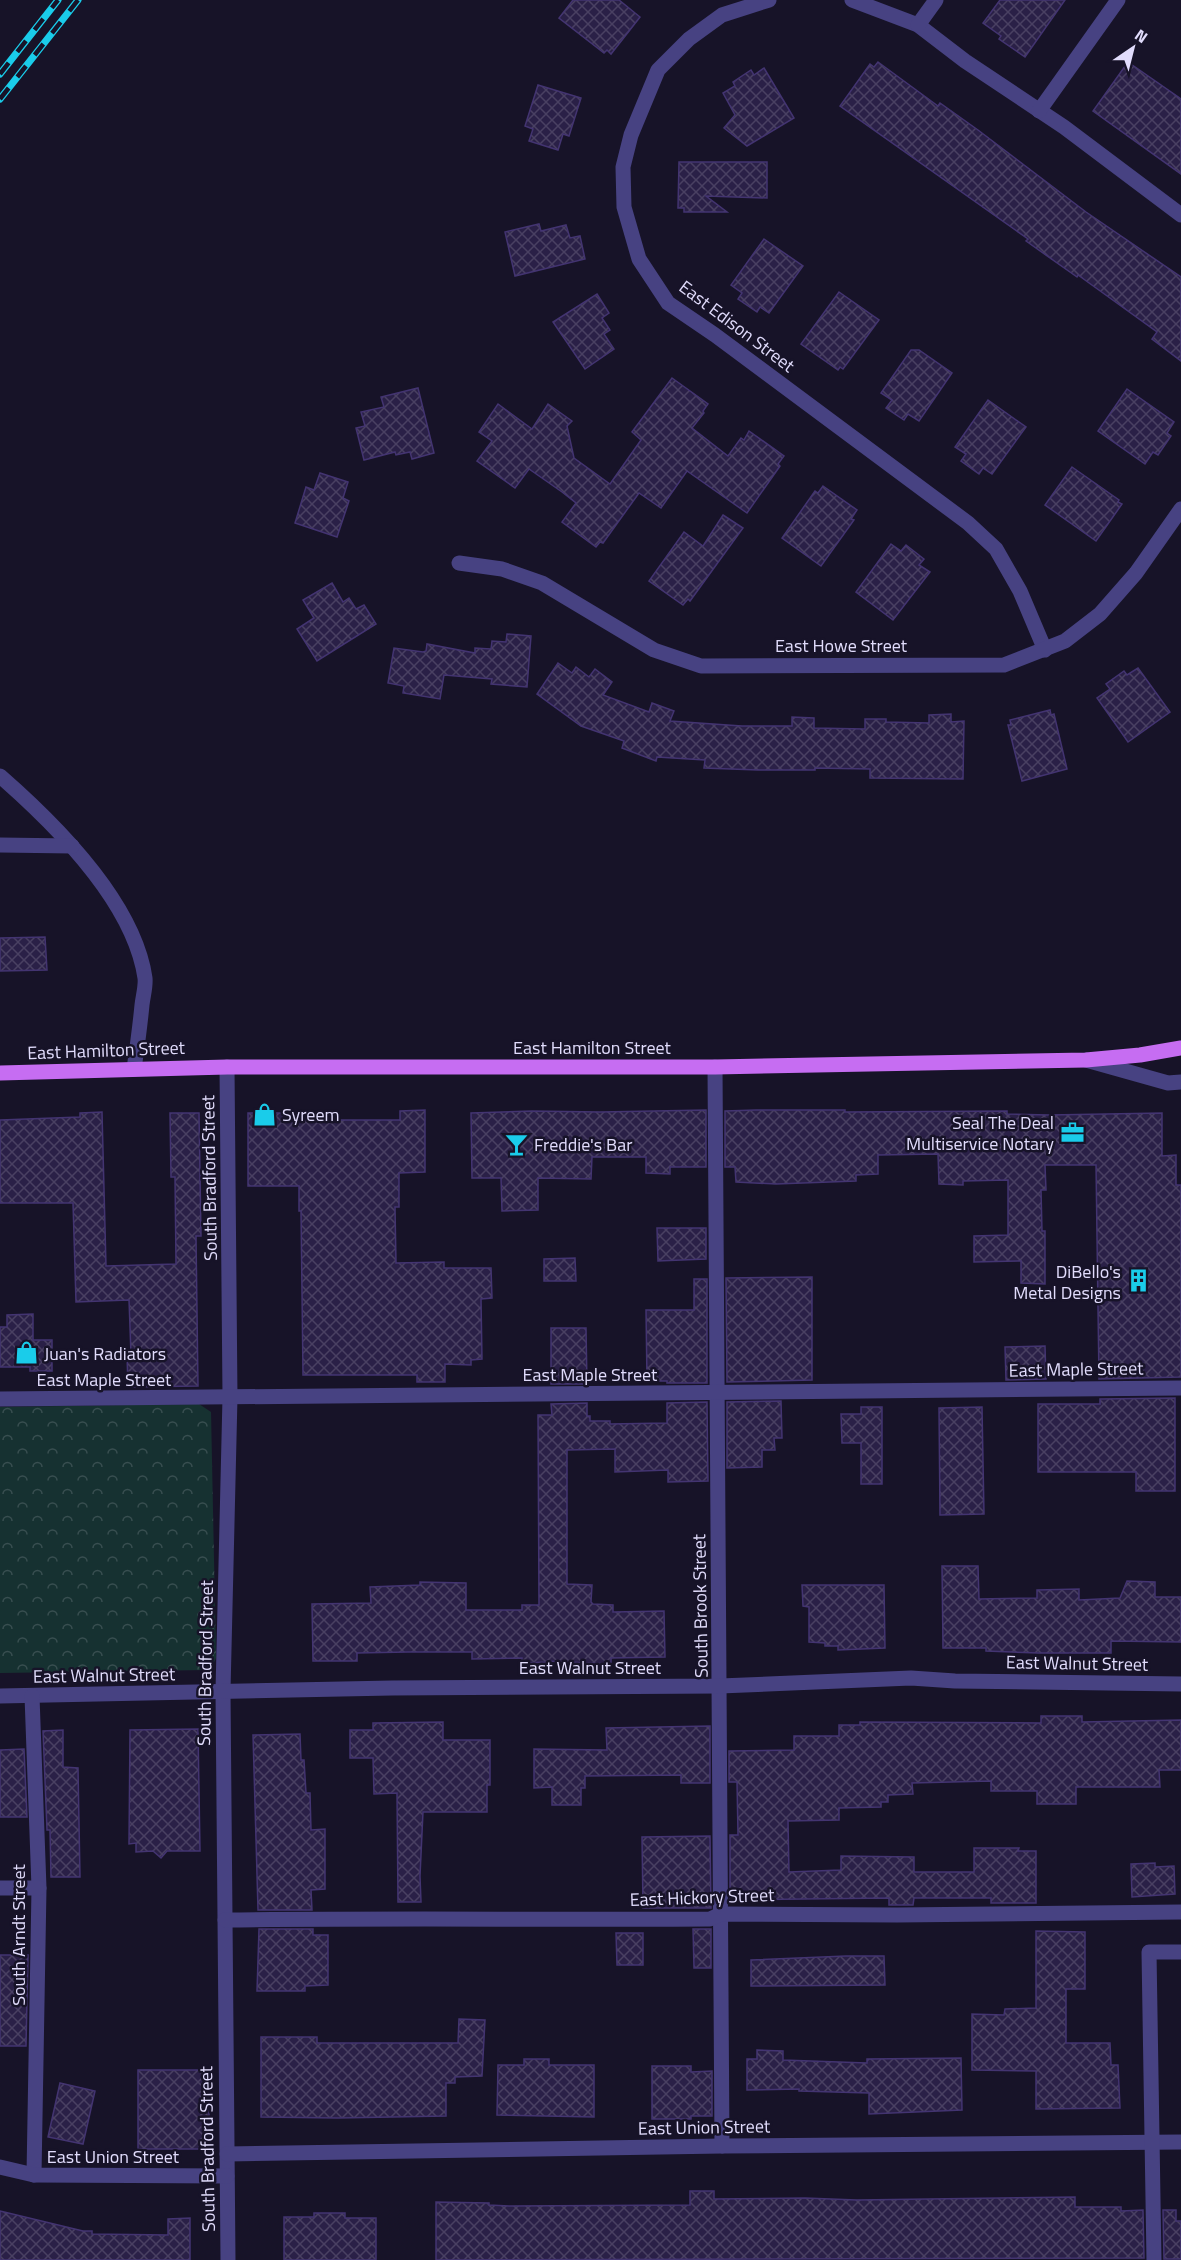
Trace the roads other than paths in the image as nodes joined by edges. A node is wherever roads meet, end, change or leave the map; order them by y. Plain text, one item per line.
1 (769, 0) edge
2 (852, 0) edge
3 (936, 0) edge
4 (1118, 0) edge
5 (918, 25) junction
6 (1039, 111) junction
7 (1181, 215) edge
8 (1181, 509) edge
9 (459, 563) dead end
10 (1045, 650) junction
11 (0, 776) edge
12 (0, 845) edge
13 (72, 846) junction
14 (1181, 1048) edge
15 (1086, 1060) junction
16 (227, 1066) junction
17 (715, 1067) junction
18 (134, 1069) junction
19 (0, 1073) edge
20 (1181, 1082) edge
21 (1181, 1388) edge
22 (717, 1393) junction
23 (231, 1397) junction
24 (0, 1399) edge
25 (1181, 1684) edge
26 (720, 1686) junction
27 (223, 1691) junction
28 (0, 1696) edge
29 (32, 1696) junction
30 (0, 1888) edge
31 (39, 1888) junction
32 (1181, 1912) edge
33 (722, 1914) junction
34 (225, 1920) junction
35 (1181, 1952) edge
36 (1153, 2142) junction
37 (1181, 2142) edge
38 (722, 2146) junction
39 (227, 2154) junction
40 (0, 2167) edge
41 (34, 2175) junction
42 (227, 2176) junction
43 (228, 2260) edge
44 (1154, 2260) edge

1 - 10 street, East Edison Street
2 - 5 street
3 - 5 street
4 - 6 street
5 - 6 street
6 - 7 street
8 - 10 street, East Howe Street
9 - 10 street, East Howe Street
11 - 13 street
12 - 13 street
13 - 18 street
14 - 15 main road
15 - 17 main road, East Hamilton Street
15 - 20 street, East Hamilton Street
16 - 17 main road, East Hamilton Street
16 - 18 main road, East Hamilton Street
16 - 23 street, South Bradford Street
17 - 22 street, South Brook Street
18 - 19 main road, East Hamilton Street
21 - 22 street, East Maple Street
22 - 23 street, East Maple Street
22 - 26 street, South Brook Street
23 - 24 street, East Maple Street
23 - 27 street, South Bradford Street
25 - 26 street, East Walnut Street
26 - 27 street, East Walnut Street
26 - 33 street, South Brook Street
27 - 29 street, East Walnut Street
27 - 34 street, South Bradford Street
28 - 29 street, East Walnut Street
29 - 31 street, South Arndt Street
30 - 31 street
31 - 41 street, South Arndt Street
32 - 33 street, East Hickory Street
33 - 34 street, East Hickory Street
33 - 38 street, South Brook Street
34 - 39 street, South Bradford Street
35 - 36 street
36 - 37 street, East Union Street
36 - 38 street, East Union Street
36 - 44 street
38 - 39 street, East Union Street
39 - 42 street, South Bradford Street
40 - 41 street, East Union Street
41 - 42 street, East Union Street
42 - 43 street, South Bradford Street

